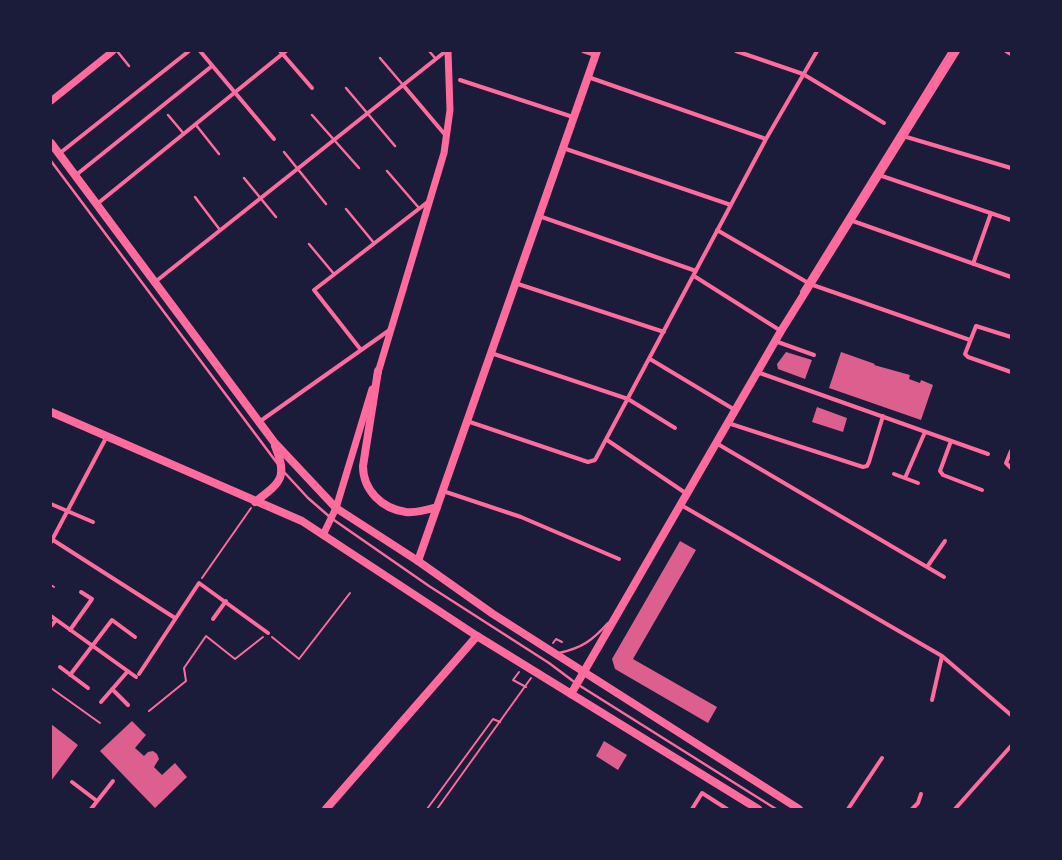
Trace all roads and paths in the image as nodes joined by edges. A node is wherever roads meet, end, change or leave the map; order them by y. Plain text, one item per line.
1 (113, 51) edge
2 (117, 51) edge
3 (189, 51) edge
4 (200, 51) edge
5 (429, 51) edge
6 (447, 51) edge
7 (583, 51) edge
8 (736, 51) edge
9 (817, 51) edge
10 (950, 51) edge
11 (956, 51) edge
12 (1006, 51) edge
13 (283, 52) edge
14 (596, 53) edge
15 (1011, 54) edge
16 (380, 58) dead end
17 (436, 59) junction
18 (129, 66) dead end
19 (212, 66) junction
20 (803, 74) junction
21 (588, 77) junction
22 (460, 80) dead end
23 (403, 85) junction
24 (312, 88) dead end
25 (346, 88) dead end
26 (235, 93) junction
27 (51, 101) edge
28 (368, 113) junction
29 (312, 114) dead end
30 (168, 115) dead end
31 (573, 117) junction
32 (884, 123) dead end
33 (196, 124) junction
34 (184, 134) junction
35 (903, 136) junction
36 (447, 137) junction
37 (274, 139) dead end
38 (766, 139) junction
39 (334, 140) junction
40 (51, 143) edge
41 (395, 146) dead end
42 (563, 148) junction
43 (284, 152) dead end
44 (60, 153) junction
45 (219, 154) dead end
46 (51, 161) edge
47 (359, 168) dead end
48 (1011, 168) edge
49 (298, 169) junction
50 (387, 171) dead end
51 (76, 175) junction
52 (879, 175) junction
53 (244, 178) dead end
54 (195, 198) dead end
55 (261, 198) junction
56 (432, 198) junction
57 (97, 204) junction
58 (326, 204) dead end
59 (731, 205) junction
60 (419, 208) junction
61 (346, 209) dead end
62 (991, 213) junction
63 (539, 216) junction
64 (276, 217) dead end
65 (850, 220) junction
66 (1011, 220) edge
67 (717, 230) junction
68 (220, 231) junction
69 (374, 243) junction
70 (309, 244) dead end
71 (973, 264) junction
72 (696, 271) junction
73 (334, 275) junction
74 (694, 276) junction
75 (1011, 277) edge
76 (155, 282) junction
77 (516, 283) junction
78 (808, 283) junction
79 (391, 329) junction
80 (780, 331) junction
81 (664, 332) junction
82 (1011, 337) edge
83 (970, 340) junction
84 (775, 341) junction
85 (362, 350) junction
86 (491, 353) junction
87 (814, 355) dead end
88 (650, 359) junction
89 (378, 370) junction
90 (757, 372) junction
91 (1011, 372) edge
92 (628, 400) junction
93 (734, 410) junction
94 (51, 412) edge
95 (883, 416) junction
96 (467, 421) junction
97 (258, 422) junction
98 (728, 423) junction
99 (675, 428) dead end
100 (925, 432) junction
101 (107, 436) junction
102 (607, 440) junction
103 (951, 441) junction
104 (274, 442) junction
105 (716, 443) junction
106 (1011, 451) edge
107 (988, 454) dead end
108 (1011, 468) edge
109 (282, 469) junction
110 (894, 474) dead end
111 (905, 478) junction
112 (918, 483) dead end
113 (982, 490) dead end
114 (443, 491) junction
115 (686, 493) junction
116 (255, 502) junction
117 (51, 504) edge
118 (681, 504) junction
119 (437, 507) junction
120 (336, 508) junction
121 (68, 511) junction
122 (331, 518) junction
123 (93, 522) dead end
124 (323, 535) junction
125 (945, 540) dead end
126 (52, 541) edge
127 (619, 559) dead end
128 (418, 561) junction
129 (927, 567) junction
130 (944, 577) dead end
131 (199, 583) junction
132 (81, 592) dead end
133 (350, 593) dead end
134 (226, 601) junction
135 (51, 616) edge
136 (175, 618) junction
137 (213, 619) dead end
138 (56, 620) junction
139 (51, 626) edge
140 (70, 630) junction
141 (268, 633) junction
142 (477, 636) junction
143 (136, 637) dead end
144 (556, 639) dead end
145 (562, 642) dead end
146 (93, 646) junction
147 (554, 654) junction
148 (942, 656) junction
149 (60, 667) dead end
150 (128, 671) junction
151 (584, 673) junction
152 (70, 675) junction
153 (514, 680) dead end
154 (577, 684) junction
155 (51, 688) edge
156 (88, 688) dead end
157 (112, 689) junction
158 (571, 694) junction
159 (932, 700) dead end
160 (101, 702) dead end
161 (128, 705) dead end
162 (149, 711) dead end
163 (1011, 714) edge
164 (500, 722) junction
165 (100, 723) dead end
166 (1011, 746) edge
167 (882, 758) dead end
168 (113, 781) dead end
169 (72, 782) dead end
170 (921, 794) dead end
171 (97, 801) junction
172 (90, 809) edge
173 (326, 809) edge
174 (427, 809) edge
175 (437, 809) edge
176 (692, 809) edge
177 (727, 809) edge
178 (758, 809) edge
179 (776, 809) edge
180 (799, 809) edge
181 (848, 809) edge
182 (912, 809) edge
183 (954, 809) edge

1 - 27 street
2 - 18 lane
3 - 44 street
4 - 19 street
5 - 17 lane
6 - 17 street
6 - 36 street
7 - 14 street
8 - 20 street
9 - 20 street
10 - 78 lane
11 - 35 main road
12 - 15 street
13 - 24 street
13 - 26 street
14 - 21 main road
16 - 23 lane
17 - 23 street
19 - 26 street
19 - 51 street
20 - 32 street
20 - 38 street
21 - 31 main road
21 - 38 street
22 - 31 street
23 - 28 street
23 - 36 street
25 - 28 lane
26 - 33 street
26 - 37 street
28 - 39 street
28 - 41 lane
29 - 39 lane
30 - 34 lane
31 - 42 main road
33 - 34 street
33 - 45 lane
34 - 57 street
35 - 48 street
35 - 52 main road
36 - 56 street
38 - 59 street
39 - 47 lane
39 - 49 street
40 - 44 main road
42 - 59 street
42 - 63 main road
43 - 49 lane
44 - 51 main road
46 - 109 lane
49 - 55 street
49 - 58 lane
50 - 60 lane
51 - 57 main road
52 - 62 street
52 - 65 main road
53 - 55 lane
54 - 68 lane
55 - 64 lane
55 - 68 street
56 - 60 street
56 - 79 street
57 - 76 main road
59 - 67 street
60 - 69 street
61 - 69 lane
62 - 66 street
62 - 71 street
63 - 72 street
63 - 77 main road
65 - 71 street
65 - 78 main road
67 - 72 street
67 - 78 street
68 - 76 street
69 - 73 street
70 - 73 lane
71 - 75 street
72 - 74 street
73 - 85 street
74 - 80 street
74 - 81 street
76 - 97 main road
77 - 81 street
77 - 86 main road
78 - 80 main road
78 - 83 street
79 - 85 street
79 - 89 street
80 - 84 main road
80 - 93 lane
81 - 88 street
82 - 83 street
83 - 91 street
84 - 87 street
84 - 90 main road
85 - 97 street
86 - 92 street
86 - 96 main road
88 - 92 street
88 - 93 street
89 - 119 main road
89 - 120 street
90 - 93 main road
90 - 95 street
92 - 99 street
92 - 102 street
93 - 98 main road
93 - 115 lane
94 - 101 main road
95 - 98 street
95 - 100 street
96 - 102 street
96 - 114 main road
97 - 104 main road
98 - 105 main road
100 - 103 street
100 - 111 street
101 - 116 main road
101 - 121 street
102 - 115 street
103 - 107 street
103 - 113 street
104 - 109 main road
104 - 120 main road
105 - 115 main road
105 - 129 street
106 - 108 street
109 - 116 main road
109 - 122 lane
110 - 111 street
111 - 112 street
114 - 119 main road
114 - 127 street
115 - 118 main road
115 - 147 lane
116 - 124 main road
116 - 131 path
117 - 121 street
118 - 148 street
118 - 151 main road
119 - 128 main road
120 - 122 street
120 - 128 main road
121 - 123 street
121 - 126 street
122 - 124 street
122 - 154 lane
124 - 142 main road
125 - 129 street
126 - 136 street
128 - 147 main road
129 - 130 street
131 - 134 street
131 - 136 street
132 - 140 street
133 - 141 path
134 - 137 street
134 - 141 street
135 - 138 street
136 - 150 street
138 - 139 street
138 - 140 street
140 - 146 street
141 - 162 path
142 - 158 main road
142 - 173 main road
143 - 146 street
144 - 145 path
146 - 150 street
146 - 152 street
147 - 151 main road
148 - 159 street
148 - 163 street
149 - 152 street
150 - 157 street
151 - 154 main road
151 - 180 main road
152 - 156 street
153 - 164 path
154 - 158 main road
154 - 179 lane
155 - 165 path
157 - 160 street
157 - 161 street
158 - 178 main road
164 - 174 path
164 - 175 path
166 - 183 street
167 - 181 street
168 - 171 street
169 - 171 street
170 - 182 street
171 - 172 street
176 - 177 street

